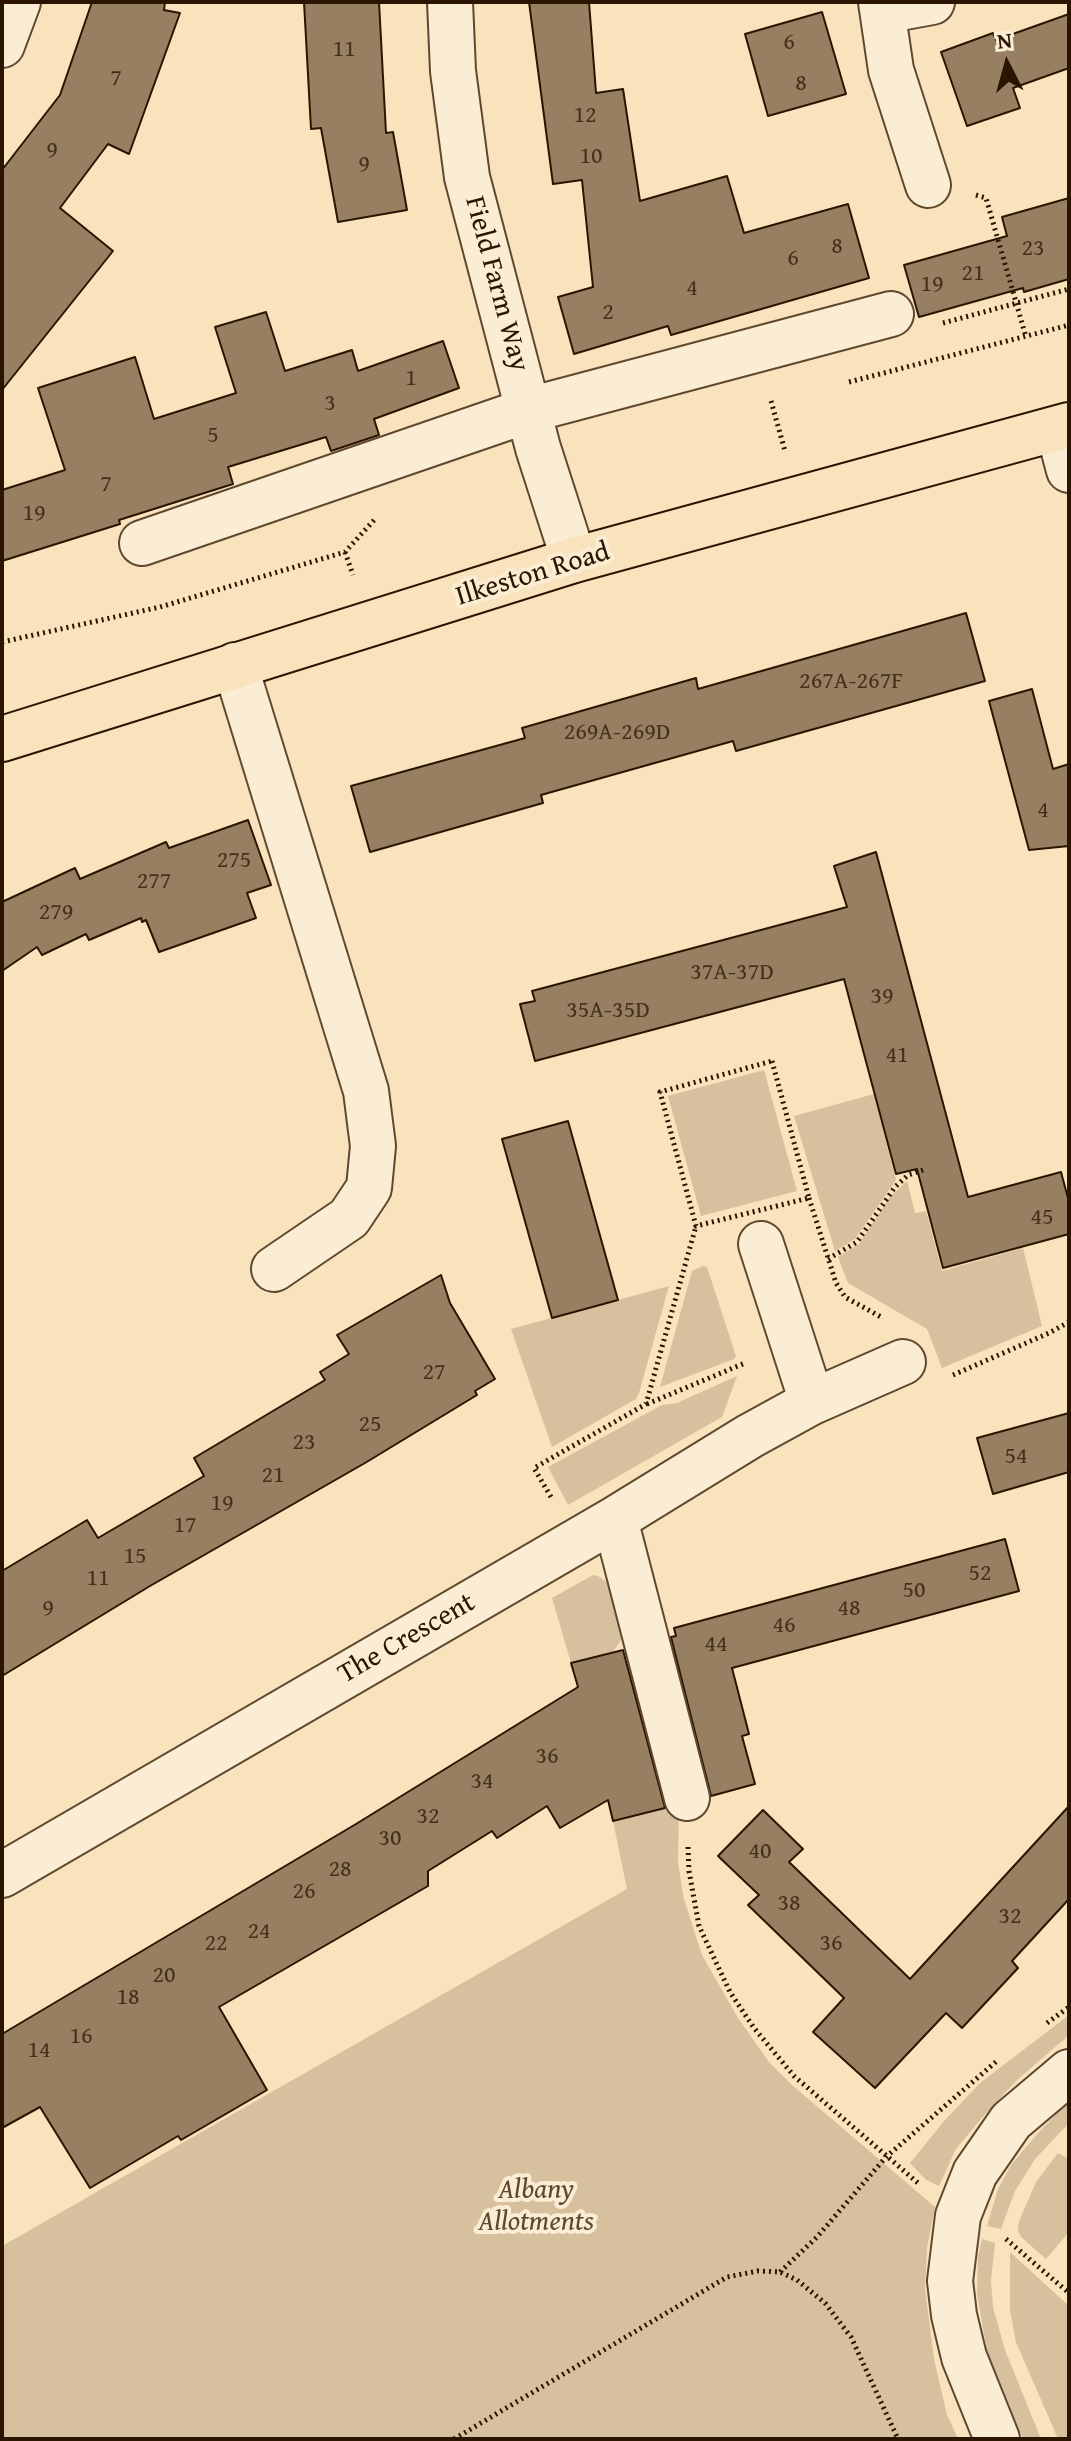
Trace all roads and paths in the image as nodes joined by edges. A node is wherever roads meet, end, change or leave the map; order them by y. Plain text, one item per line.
1 (18, 2) edge
2 (450, 2) edge
3 (932, 2) edge
4 (882, 6) edge
5 (2, 45) edge
6 (928, 185) joint
7 (1069, 289) edge
8 (1016, 303) junction
9 (891, 314) dead end
10 (943, 323) dead end
11 (1026, 337) dead end
12 (529, 410) junction
13 (1063, 427) edge
14 (1069, 470) edge
15 (142, 543) dead end
16 (574, 560) junction
17 (235, 665) junction
18 (2, 739) edge
19 (923, 1170) dead end
20 (809, 1198) junction
21 (696, 1226) junction
22 (761, 1244) dead end
23 (828, 1259) junction
24 (274, 1269) dead end
25 (1069, 1322) edge
26 (794, 1343) junction
27 (911, 1359) junction
28 (812, 1402) junction
29 (646, 1404) junction
30 (615, 1519) junction
31 (577, 1540) junction
32 (687, 1798) joint
33 (2, 1875) edge
34 (1069, 2072) edge
35 (886, 2157) junction
36 (958, 2216) junction
37 (1010, 2226) dead end
38 (996, 2235) dead end
39 (1005, 2239) junction
40 (1003, 2249) dead end
41 (780, 2272) junction
42 (1069, 2293) edge
43 (454, 2439) edge
44 (898, 2439) edge
45 (997, 2439) edge

1 - 5 street
2 - 12 street, Field Farm Way
3 - 4 street
4 - 6 street
6 - 8 path
7 - 8 path
8 - 10 path
8 - 11 path
9 - 12 street
12 - 15 street
12 - 16 street, Field Farm Way
13 - 14 street
13 - 16 main road, Ilkeston Road
16 - 17 main road, Ilkeston Road
17 - 18 main road, Ilkeston Road
17 - 24 street
19 - 23 path
20 - 21 path
20 - 21 path
20 - 23 path
21 - 29 path
22 - 26 street
23 - 27 path
25 - 27 path
26 - 28 street
26 - 29 path
27 - 28 street, The Crescent
28 - 30 street, The Crescent
29 - 31 path
30 - 31 street, The Crescent
30 - 32 street
31 - 33 street, The Crescent
32 - 35 path
34 - 36 street
35 - 36 path
35 - 41 path
36 - 45 street
37 - 39 path
38 - 39 path
39 - 40 path
39 - 42 path
41 - 43 path
41 - 44 path

